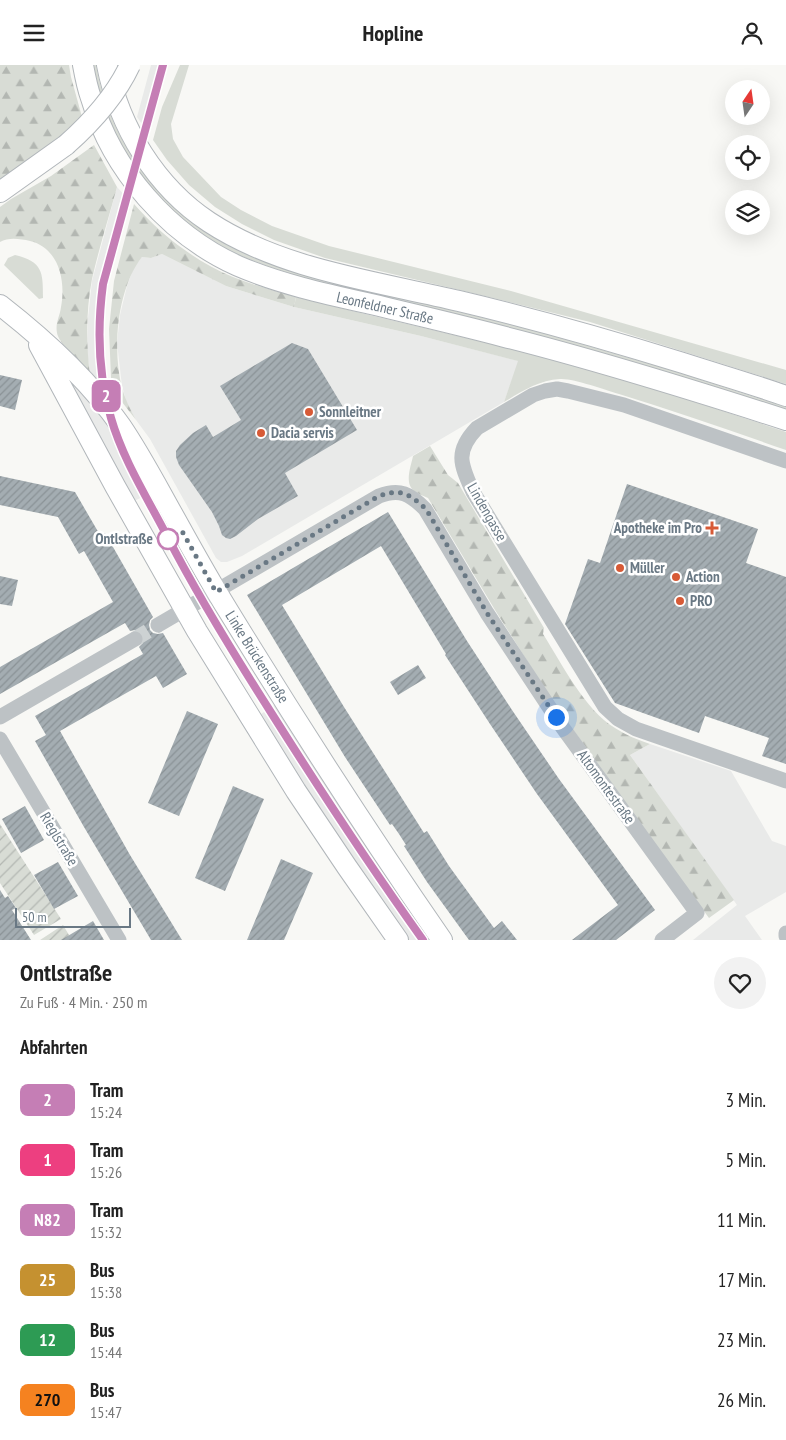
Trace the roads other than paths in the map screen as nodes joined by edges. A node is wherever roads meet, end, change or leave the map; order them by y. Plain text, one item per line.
1 (83, 65) edge
2 (107, 65) edge
3 (130, 65) edge
4 (0, 192) edge
5 (0, 305) edge
6 (32, 332) junction
7 (786, 396) edge
8 (786, 421) edge
9 (786, 461) edge
10 (216, 592) junction
11 (185, 610) junction
12 (158, 625) tunnel mouth
13 (135, 639) tunnel mouth
14 (0, 717) edge
15 (0, 739) edge
16 (786, 781) edge
17 (119, 940) edge
18 (398, 940) edge
19 (442, 940) edge
20 (662, 940) edge

1 - 8 main road, Leonfeldner Straße
2 - 7 main road, Leonfeldner Straße
3 - 4 main road, bridge
5 - 6 main road, Linke Brückenstraße
6 - 10 main road, Linke Brückenstraße
6 - 11 main road, Linke Brückenstraße
9 - 16 street, Lindengasse
10 - 11 street
10 - 19 main road, Linke Brückenstraße
10 - 20 street, Altomontestraße
11 - 12 street
11 - 18 main road, Linke Brückenstraße
13 - 14 street
15 - 17 street, Rieglstraße

